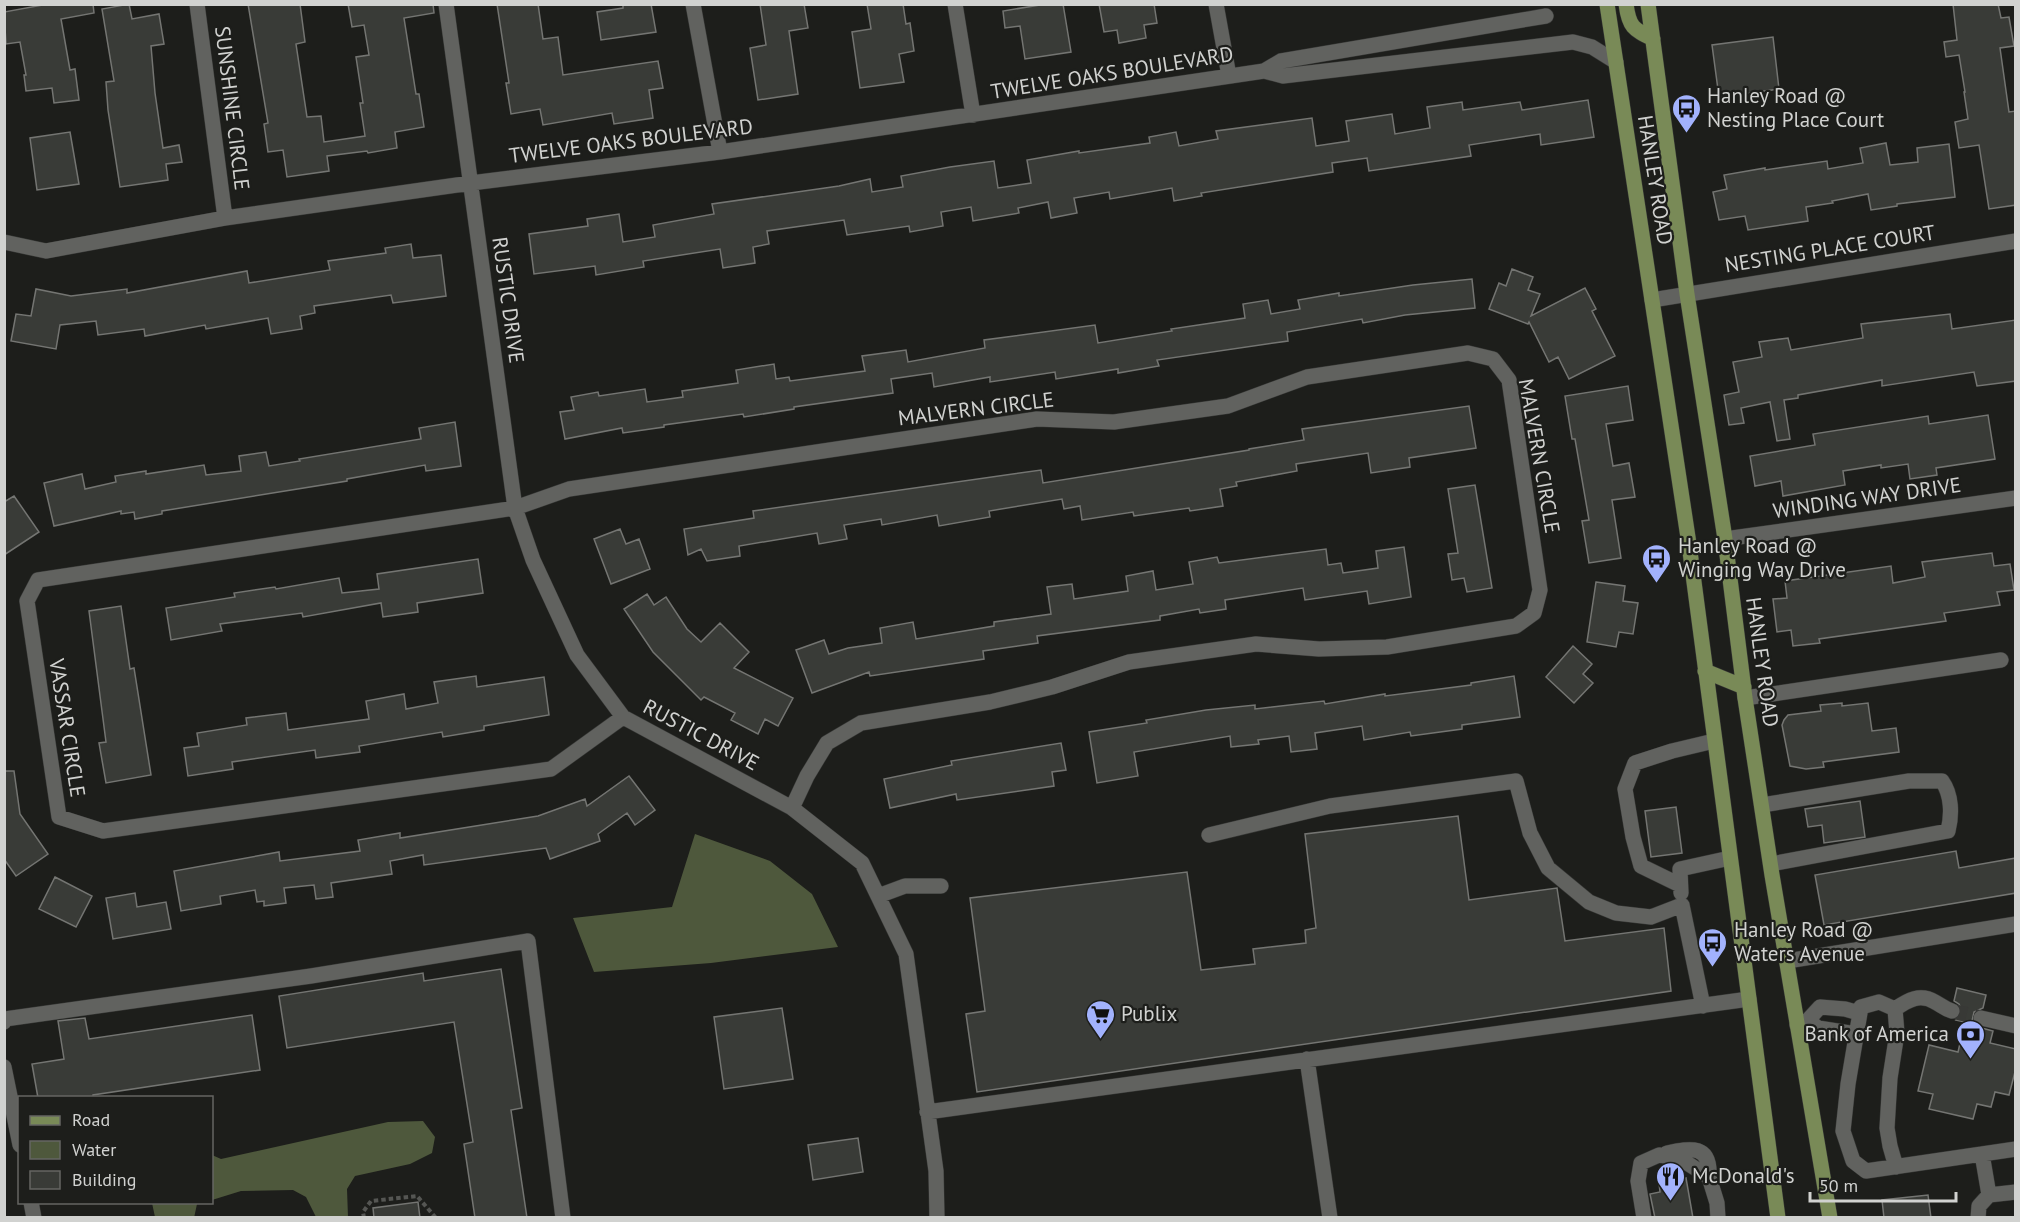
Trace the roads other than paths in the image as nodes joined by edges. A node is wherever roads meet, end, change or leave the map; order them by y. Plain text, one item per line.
1 (197, 4) edge
2 (447, 4) edge
3 (693, 4) edge
4 (955, 4) edge
5 (1216, 4) edge
6 (1607, 4) edge
7 (1626, 4) edge
8 (1648, 4) edge
9 (1546, 16) dead end
10 (1499, 24) junction
11 (1653, 39) junction
12 (1503, 51) junction
13 (1616, 62) junction
14 (1264, 71) junction
15 (1229, 76) junction
16 (973, 115) junction
17 (720, 152) junction
18 (471, 183) junction
19 (225, 218) junction
20 (2016, 241) edge
21 (4, 242) edge
22 (1687, 294) junction
23 (1652, 300) junction
24 (2016, 498) edge
25 (515, 508) junction
26 (1725, 539) junction
27 (2001, 660) dead end
28 (1705, 671) junction
29 (1745, 693) junction
30 (623, 717) junction
31 (1714, 741) junction
32 (1762, 806) junction
33 (792, 808) junction
34 (1209, 835) dead end
35 (1730, 858) junction
36 (1770, 864) junction
37 (1680, 885) junction
38 (941, 886) dead end
39 (878, 896) junction
40 (1682, 905) junction
41 (2016, 924) edge
42 (1787, 961) junction
43 (1749, 999) junction
44 (1703, 1006) junction
45 (1895, 1009) junction
46 (1952, 1011) tunnel mouth
47 (1859, 1013) junction
48 (1981, 1018) tunnel mouth
49 (4, 1022) edge
50 (1802, 1022) junction
51 (2016, 1026) edge
52 (1856, 1034) junction
53 (1307, 1059) junction
54 (4, 1067) edge
55 (927, 1112) junction
56 (18, 1135) edge
57 (2016, 1149) edge
58 (1982, 1154) junction
59 (1896, 1167) junction
60 (2016, 1192) edge
61 (1989, 1196) junction
62 (562, 1218) edge
63 (937, 1218) edge
64 (1330, 1218) edge
65 (1644, 1218) edge
66 (1718, 1218) edge
67 (1778, 1218) edge
68 (1830, 1218) edge
69 (1978, 1218) edge

1 - 19 street, SUNSHINE CIRCLE
2 - 18 street, RUSTIC DRIVE
3 - 17 street
4 - 16 street
5 - 15 street
6 - 13 main road, HANLEY ROAD
7 - 11 main road
8 - 11 main road, HANLEY ROAD
9 - 10 street, TWELVE OAKS BOULEVARD
10 - 12 street
10 - 14 street, TWELVE OAKS BOULEVARD
11 - 22 main road, HANLEY ROAD
12 - 13 street, TWELVE OAKS BOULEVARD
12 - 14 street, TWELVE OAKS BOULEVARD
13 - 23 main road, HANLEY ROAD
14 - 15 street, TWELVE OAKS BOULEVARD
15 - 16 street, TWELVE OAKS BOULEVARD
16 - 17 street, TWELVE OAKS BOULEVARD
17 - 18 street, TWELVE OAKS BOULEVARD
18 - 19 street, TWELVE OAKS BOULEVARD
18 - 25 street, RUSTIC DRIVE
19 - 21 street, TWELVE OAKS BOULEVARD
20 - 22 street, NESTING PLACE COURT
22 - 23 street, NESTING PLACE COURT
22 - 26 main road, HANLEY ROAD
23 - 28 main road, HANLEY ROAD
24 - 26 street, WINDING WAY DRIVE
25 - 30 street, RUSTIC DRIVE
25 - 30 street, VASSAR CIRCLE
25 - 33 street, MALVERN CIRCLE
26 - 29 main road, HANLEY ROAD
27 - 29 street
28 - 29 main road
28 - 31 main road, HANLEY ROAD
29 - 32 main road, HANLEY ROAD
30 - 33 street, RUSTIC DRIVE
31 - 35 main road, HANLEY ROAD
31 - 37 street
32 - 36 main road, HANLEY ROAD
32 - 36 street
33 - 39 street, RUSTIC DRIVE
34 - 40 street
35 - 37 street
35 - 43 main road, HANLEY ROAD
36 - 42 main road, HANLEY ROAD
37 - 40 street
38 - 39 street
39 - 55 street, RUSTIC DRIVE
40 - 44 street
41 - 42 street
42 - 50 main road, HANLEY ROAD
43 - 44 street
43 - 67 main road, HANLEY ROAD
44 - 53 street
45 - 46 street
45 - 47 street
45 - 59 street
47 - 50 street
47 - 52 street
48 - 51 street
49 - 62 street
50 - 52 street
50 - 68 main road, HANLEY ROAD
52 - 59 street
53 - 55 street
53 - 64 street
54 - 56 street
55 - 63 street, RUSTIC DRIVE
57 - 58 street
58 - 59 street
58 - 61 street
60 - 61 street
61 - 69 street
65 - 66 street

